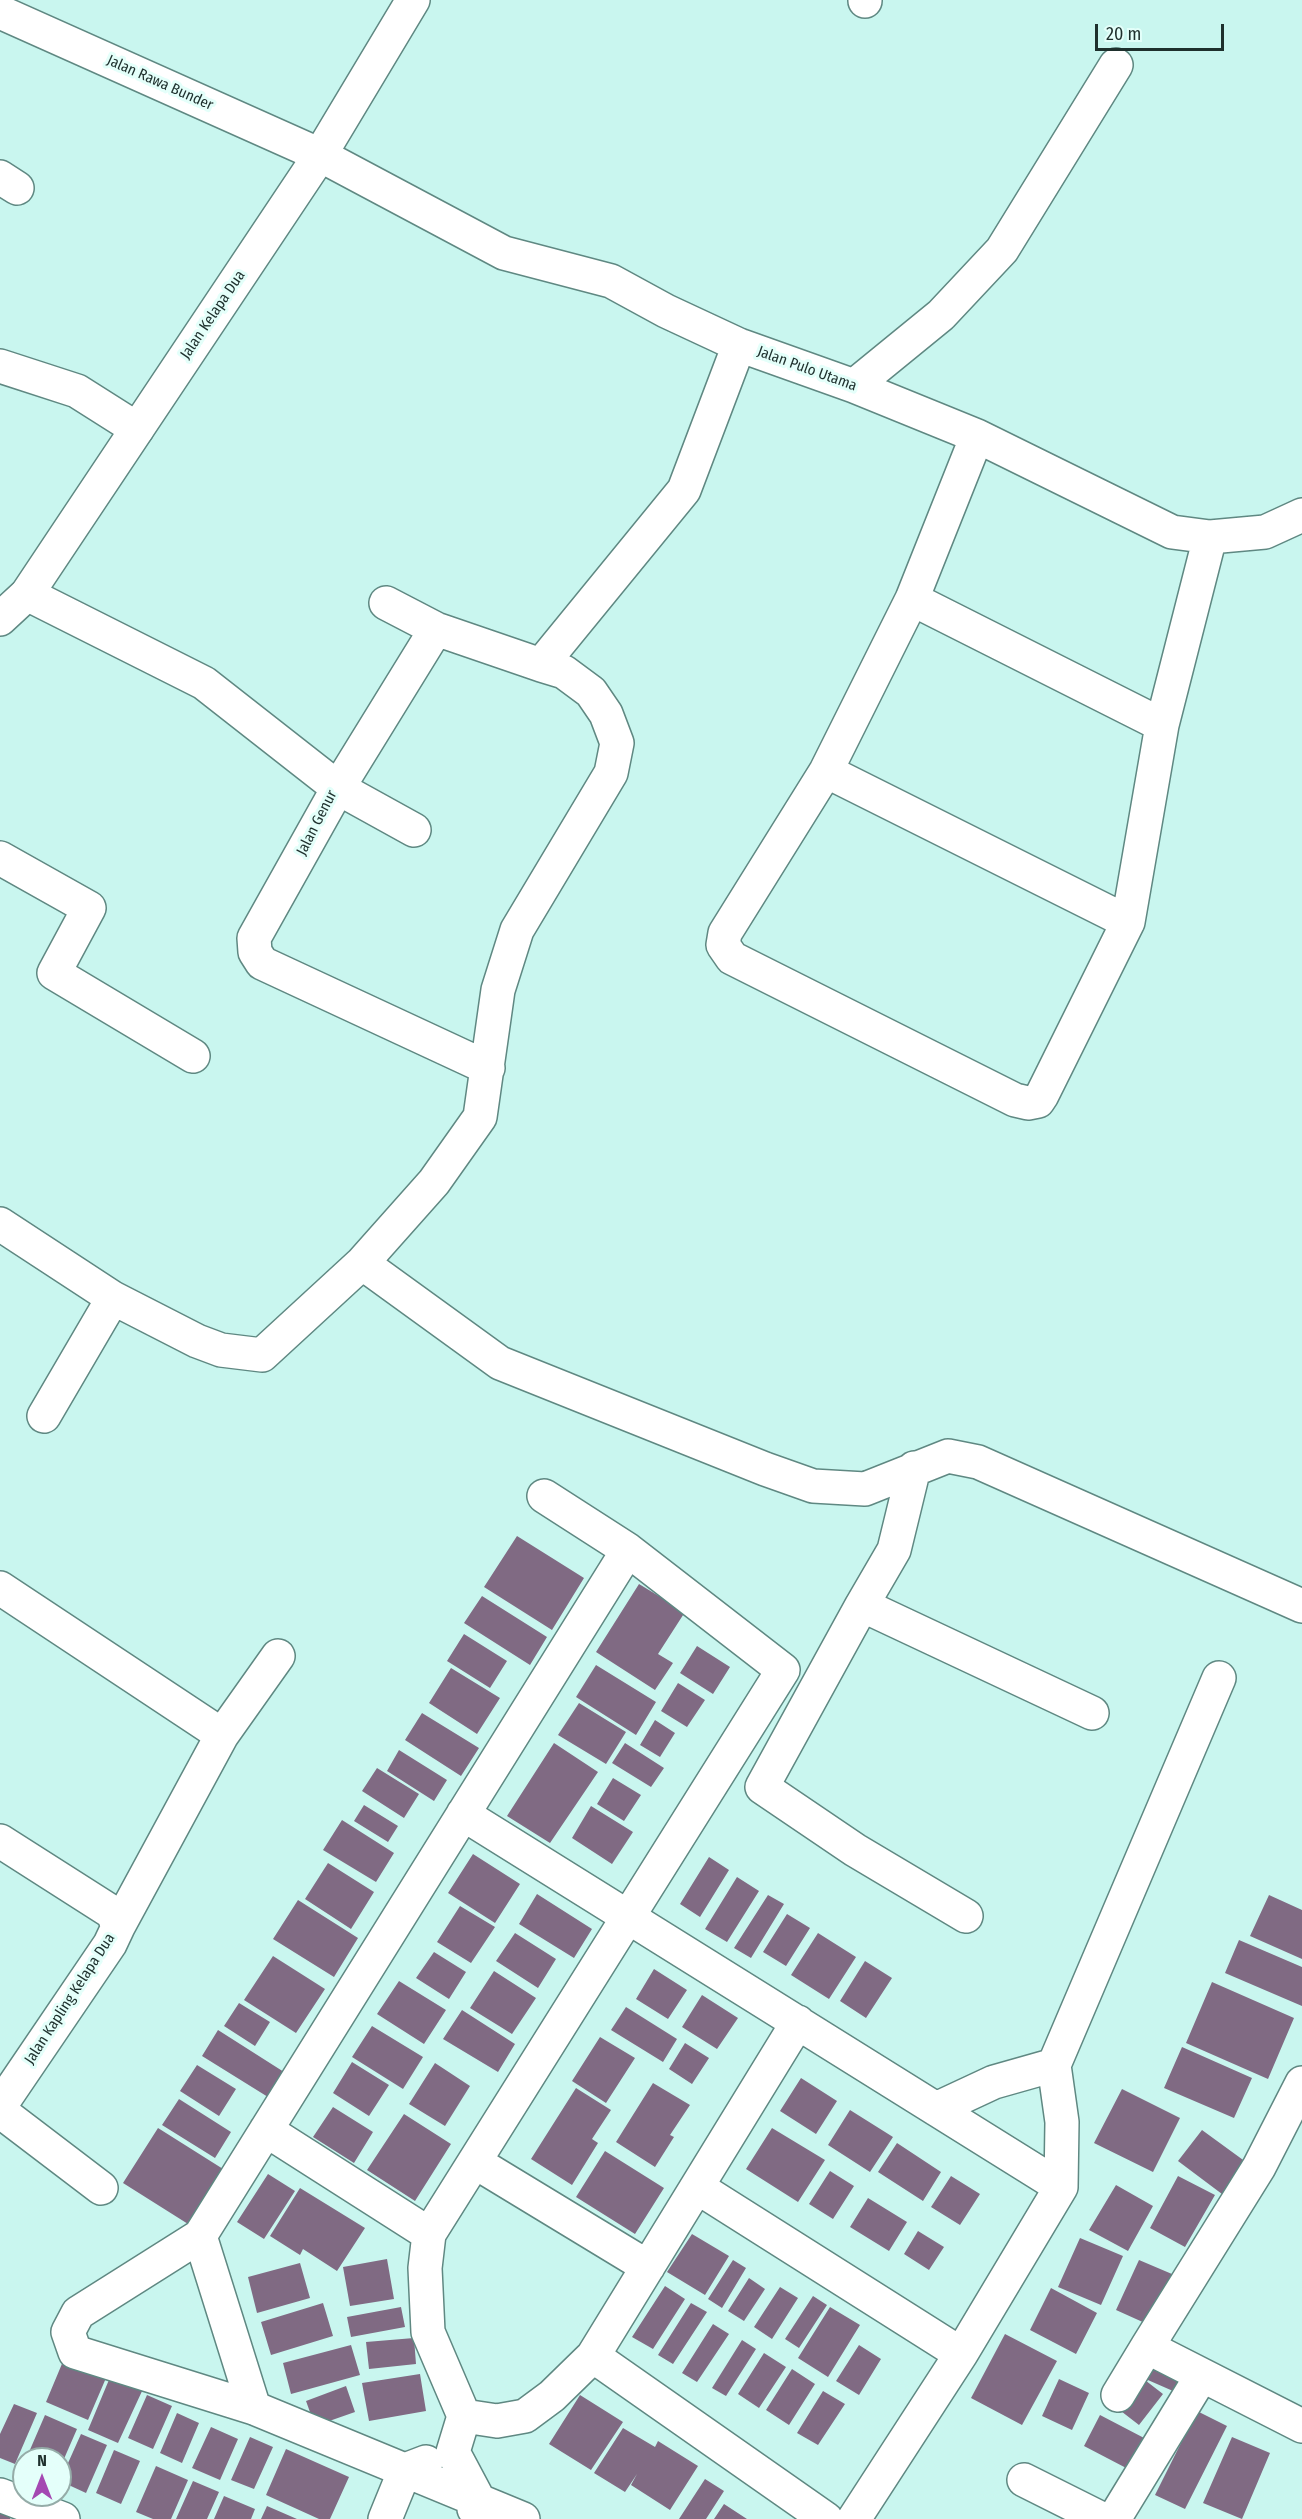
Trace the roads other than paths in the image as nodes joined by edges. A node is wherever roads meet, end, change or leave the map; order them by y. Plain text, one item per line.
1 (413, 0) edge
2 (4, 23) edge
3 (1116, 65) dead end
4 (320, 155) junction
5 (739, 345) junction
6 (0, 366) edge
7 (854, 386) junction
8 (137, 429) junction
9 (977, 436) junction
10 (1302, 516) edge
11 (1210, 537) junction
12 (27, 594) junction
13 (912, 599) junction
14 (386, 603) dead end
15 (0, 619) edge
16 (436, 629) junction
17 (541, 665) junction
18 (1162, 725) junction
19 (826, 771) junction
20 (338, 788) junction
21 (414, 830) dead end
22 (0, 858) edge
23 (1128, 922) junction
24 (193, 1056) dead end
25 (488, 1068) junction
26 (0, 1224) edge
27 (362, 1263) junction
28 (113, 1298) junction
29 (44, 1416) dead end
30 (914, 1468) junction
31 (544, 1496) dead end
32 (628, 1550) junction
33 (0, 1588) edge
34 (862, 1605) junction
35 (1302, 1606) edge
36 (278, 1656) dead end
37 (1219, 1678) dead end
38 (1092, 1713) dead end
39 (222, 1735) junction
40 (463, 1814) junction
41 (0, 1841) edge
42 (966, 1916) dead end
43 (628, 1917) junction
44 (118, 1926) junction
45 (798, 2022) junction
46 (1054, 2065) junction
47 (1302, 2083) edge
48 (0, 2106) edge
49 (936, 2109) junction
50 (0, 2111) edge
51 (266, 2130) junction
52 (475, 2162) junction
53 (697, 2187) junction
54 (1061, 2187) junction
55 (101, 2188) dead end
56 (429, 2234) junction
57 (200, 2236) junction
58 (648, 2267) junction
59 (1147, 2347) junction
60 (961, 2355) junction
61 (593, 2356) junction
62 (1202, 2375) junction
63 (1118, 2395) dead end
64 (254, 2408) junction
65 (464, 2416) junction
66 (1302, 2426) edge
67 (453, 2452) junction
68 (405, 2470) junction
69 (1024, 2480) dead end
70 (0, 2495) edge
71 (474, 2509) edge
72 (63, 2519) edge
73 (385, 2519) edge
74 (523, 2519) edge
75 (825, 2519) edge
76 (854, 2519) edge
77 (1102, 2519) edge
78 (1114, 2519) edge

1 - 4 street, Jalan Kelapa Dua
2 - 4 street, Jalan Rawa Bunder
3 - 7 street
4 - 5 street, Jalan Pulo Utama
4 - 8 street, Jalan Kelapa Dua
5 - 7 street, Jalan Pulo Utama
5 - 17 street
6 - 8 street
7 - 9 street, Jalan Pulo Utama
8 - 12 street, Jalan Kelapa Dua
9 - 11 street, Jalan Pulo Utama
9 - 13 street
10 - 11 street, Jalan Pulo Utama
11 - 18 street
12 - 15 street, Jalan Kelapa Dua
12 - 20 street, Jalan Genur
13 - 18 street
13 - 19 street
14 - 16 street
16 - 17 street
16 - 20 street
17 - 25 street
18 - 23 street
19 - 23 street
19 - 23 street
20 - 21 street
20 - 25 street, Jalan Genur
22 - 24 street
25 - 27 street
26 - 28 street
27 - 28 street
27 - 30 street
28 - 29 street
30 - 34 street
30 - 35 street
31 - 32 street
32 - 40 street
32 - 43 street
33 - 39 street
34 - 38 street
34 - 42 street
36 - 39 street
37 - 46 street
39 - 44 street
40 - 43 street
40 - 51 street
41 - 44 street, Jalan Kapling Kelapa Dua
43 - 45 street
43 - 52 street
44 - 48 street, Jalan Kapling Kelapa Dua
45 - 49 street
45 - 53 street
46 - 49 street
46 - 54 street
47 - 59 street
49 - 54 street
50 - 55 street
51 - 56 street
51 - 57 street
52 - 56 street
52 - 58 street
53 - 58 street
53 - 60 street
54 - 60 street
56 - 65 street
57 - 64 street
57 - 64 street
58 - 61 street
59 - 62 street
59 - 63 street
60 - 76 street
61 - 65 street
61 - 75 street
62 - 66 street
62 - 78 street
64 - 68 street
65 - 67 street
67 - 68 street
67 - 71 street
68 - 71 street
68 - 73 street
69 - 77 street
70 - 72 street
71 - 74 street

